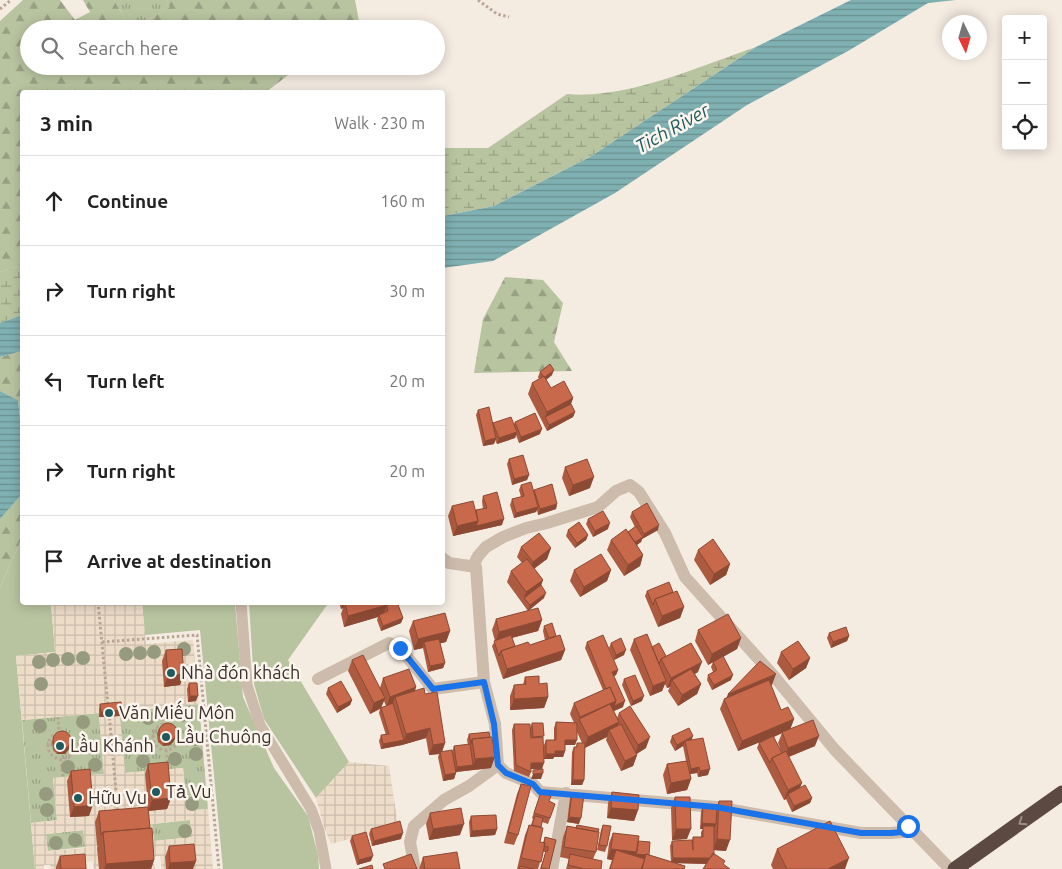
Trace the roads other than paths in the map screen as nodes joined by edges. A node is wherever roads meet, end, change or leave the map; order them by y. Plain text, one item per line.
1 (445, 560) edge
2 (476, 566) junction
3 (241, 605) edge
4 (318, 679) dead end
5 (484, 682) junction
6 (498, 765) junction
7 (566, 793) junction
8 (1062, 793) edge
9 (913, 831) junction
10 (326, 869) edge
11 (415, 869) edge
12 (552, 869) edge
13 (950, 869) edge
14 (955, 869) edge

1 - 2 street
2 - 5 street
2 - 9 street
3 - 10 lane
4 - 5 street
5 - 6 street
6 - 7 street
6 - 11 street
7 - 9 street
7 - 12 street
8 -> 14 highway
9 - 13 street

